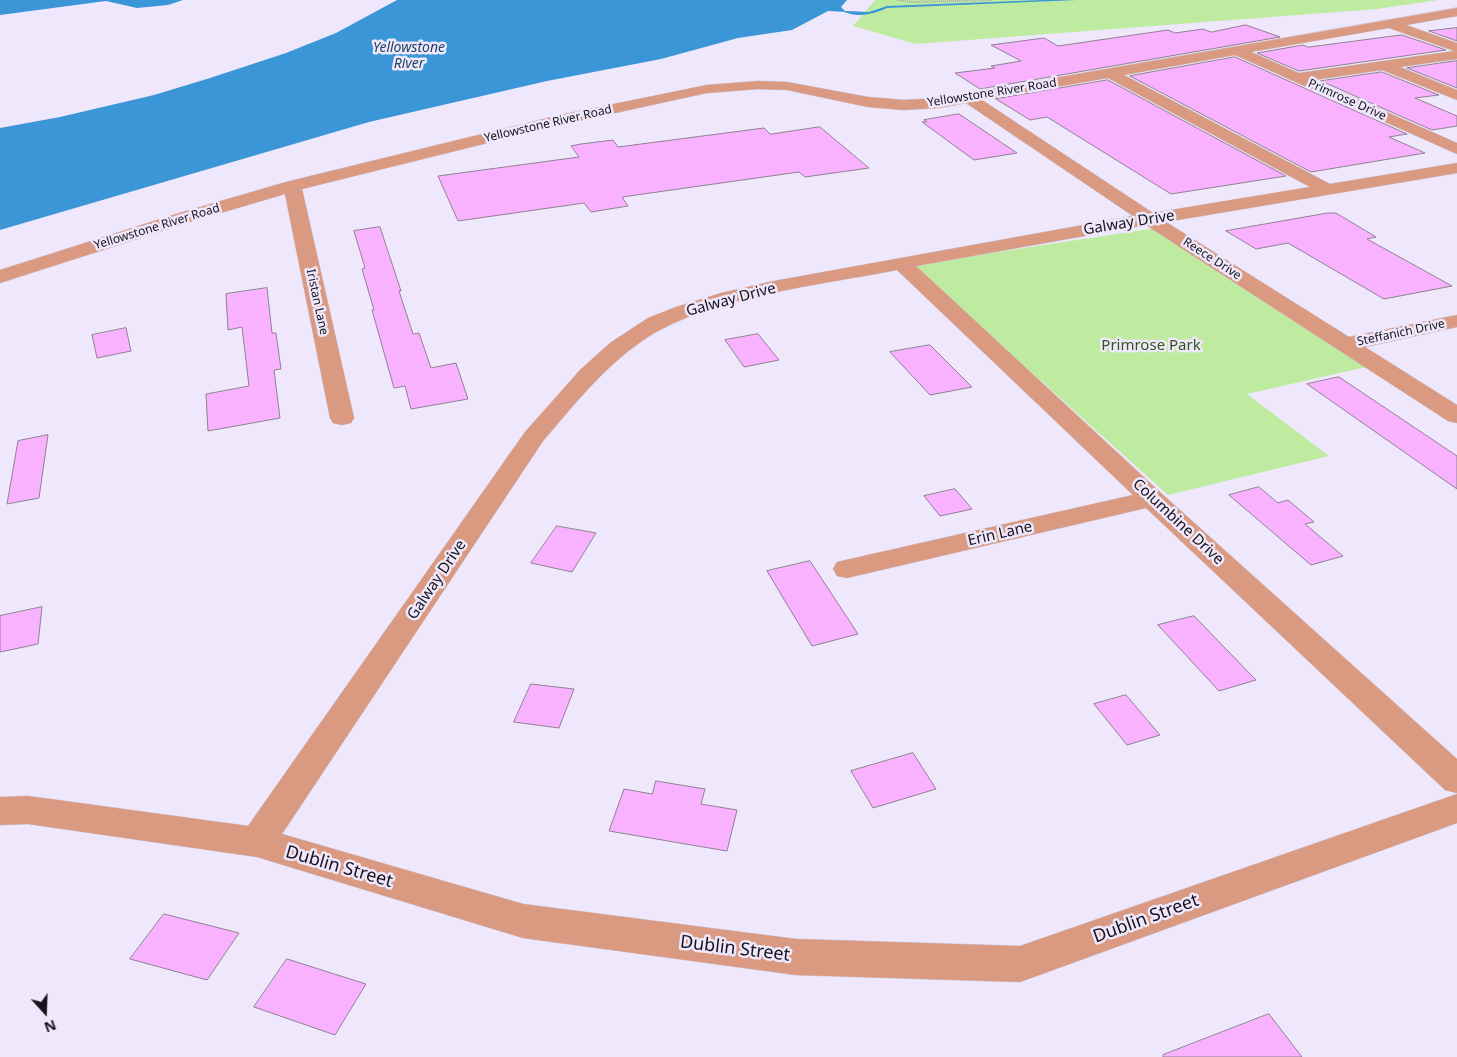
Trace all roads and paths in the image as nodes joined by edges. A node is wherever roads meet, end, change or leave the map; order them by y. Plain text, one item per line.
1 (897, 0) edge
2 (992, 0) edge
3 (1457, 12) edge
4 (1390, 24) junction
5 (1457, 48) edge
6 (1236, 51) junction
7 (1457, 55) edge
8 (1382, 66) junction
9 (1110, 72) junction
10 (1298, 78) junction
11 (1457, 95) edge
12 (969, 98) junction
13 (1457, 149) edge
14 (1457, 168) edge
15 (292, 186) junction
16 (1329, 190) junction
17 (1151, 220) junction
18 (901, 263) junction
19 (0, 277) edge
20 (1457, 320) edge
21 (1345, 345) junction
22 (1457, 416) edge
23 (342, 418) dead end
24 (1152, 499) junction
25 (847, 570) dead end
26 (1457, 780) edge
27 (1457, 808) edge
28 (0, 811) edge
29 (257, 842) junction

1 - 2 path
3 - 4 street, Yellowstone River Road
4 - 5 street
4 - 6 street, Yellowstone River Road
6 - 9 street, Yellowstone River Road
6 - 10 street, Primrose Drive
7 - 8 street
8 - 10 street
8 - 11 street
9 - 12 street, Yellowstone River Road
9 - 16 street
10 - 13 street, Primrose Drive
12 - 15 street, Yellowstone River Road
12 - 17 street, Reece Drive
14 - 16 street, Galway Drive
15 - 19 street, Yellowstone River Road
15 - 23 street, Iristan Lane
16 - 17 street, Galway Drive
17 - 18 street, Galway Drive
17 - 21 street, Reece Drive
18 - 24 street, Columbine Drive
18 - 29 street, Galway Drive
20 - 21 street, Steffanich Drive
21 - 22 street, Reece Drive
24 - 25 street, Erin Lane
24 - 26 street, Columbine Drive
27 - 29 street, Dublin Street
28 - 29 street, Dublin Street

